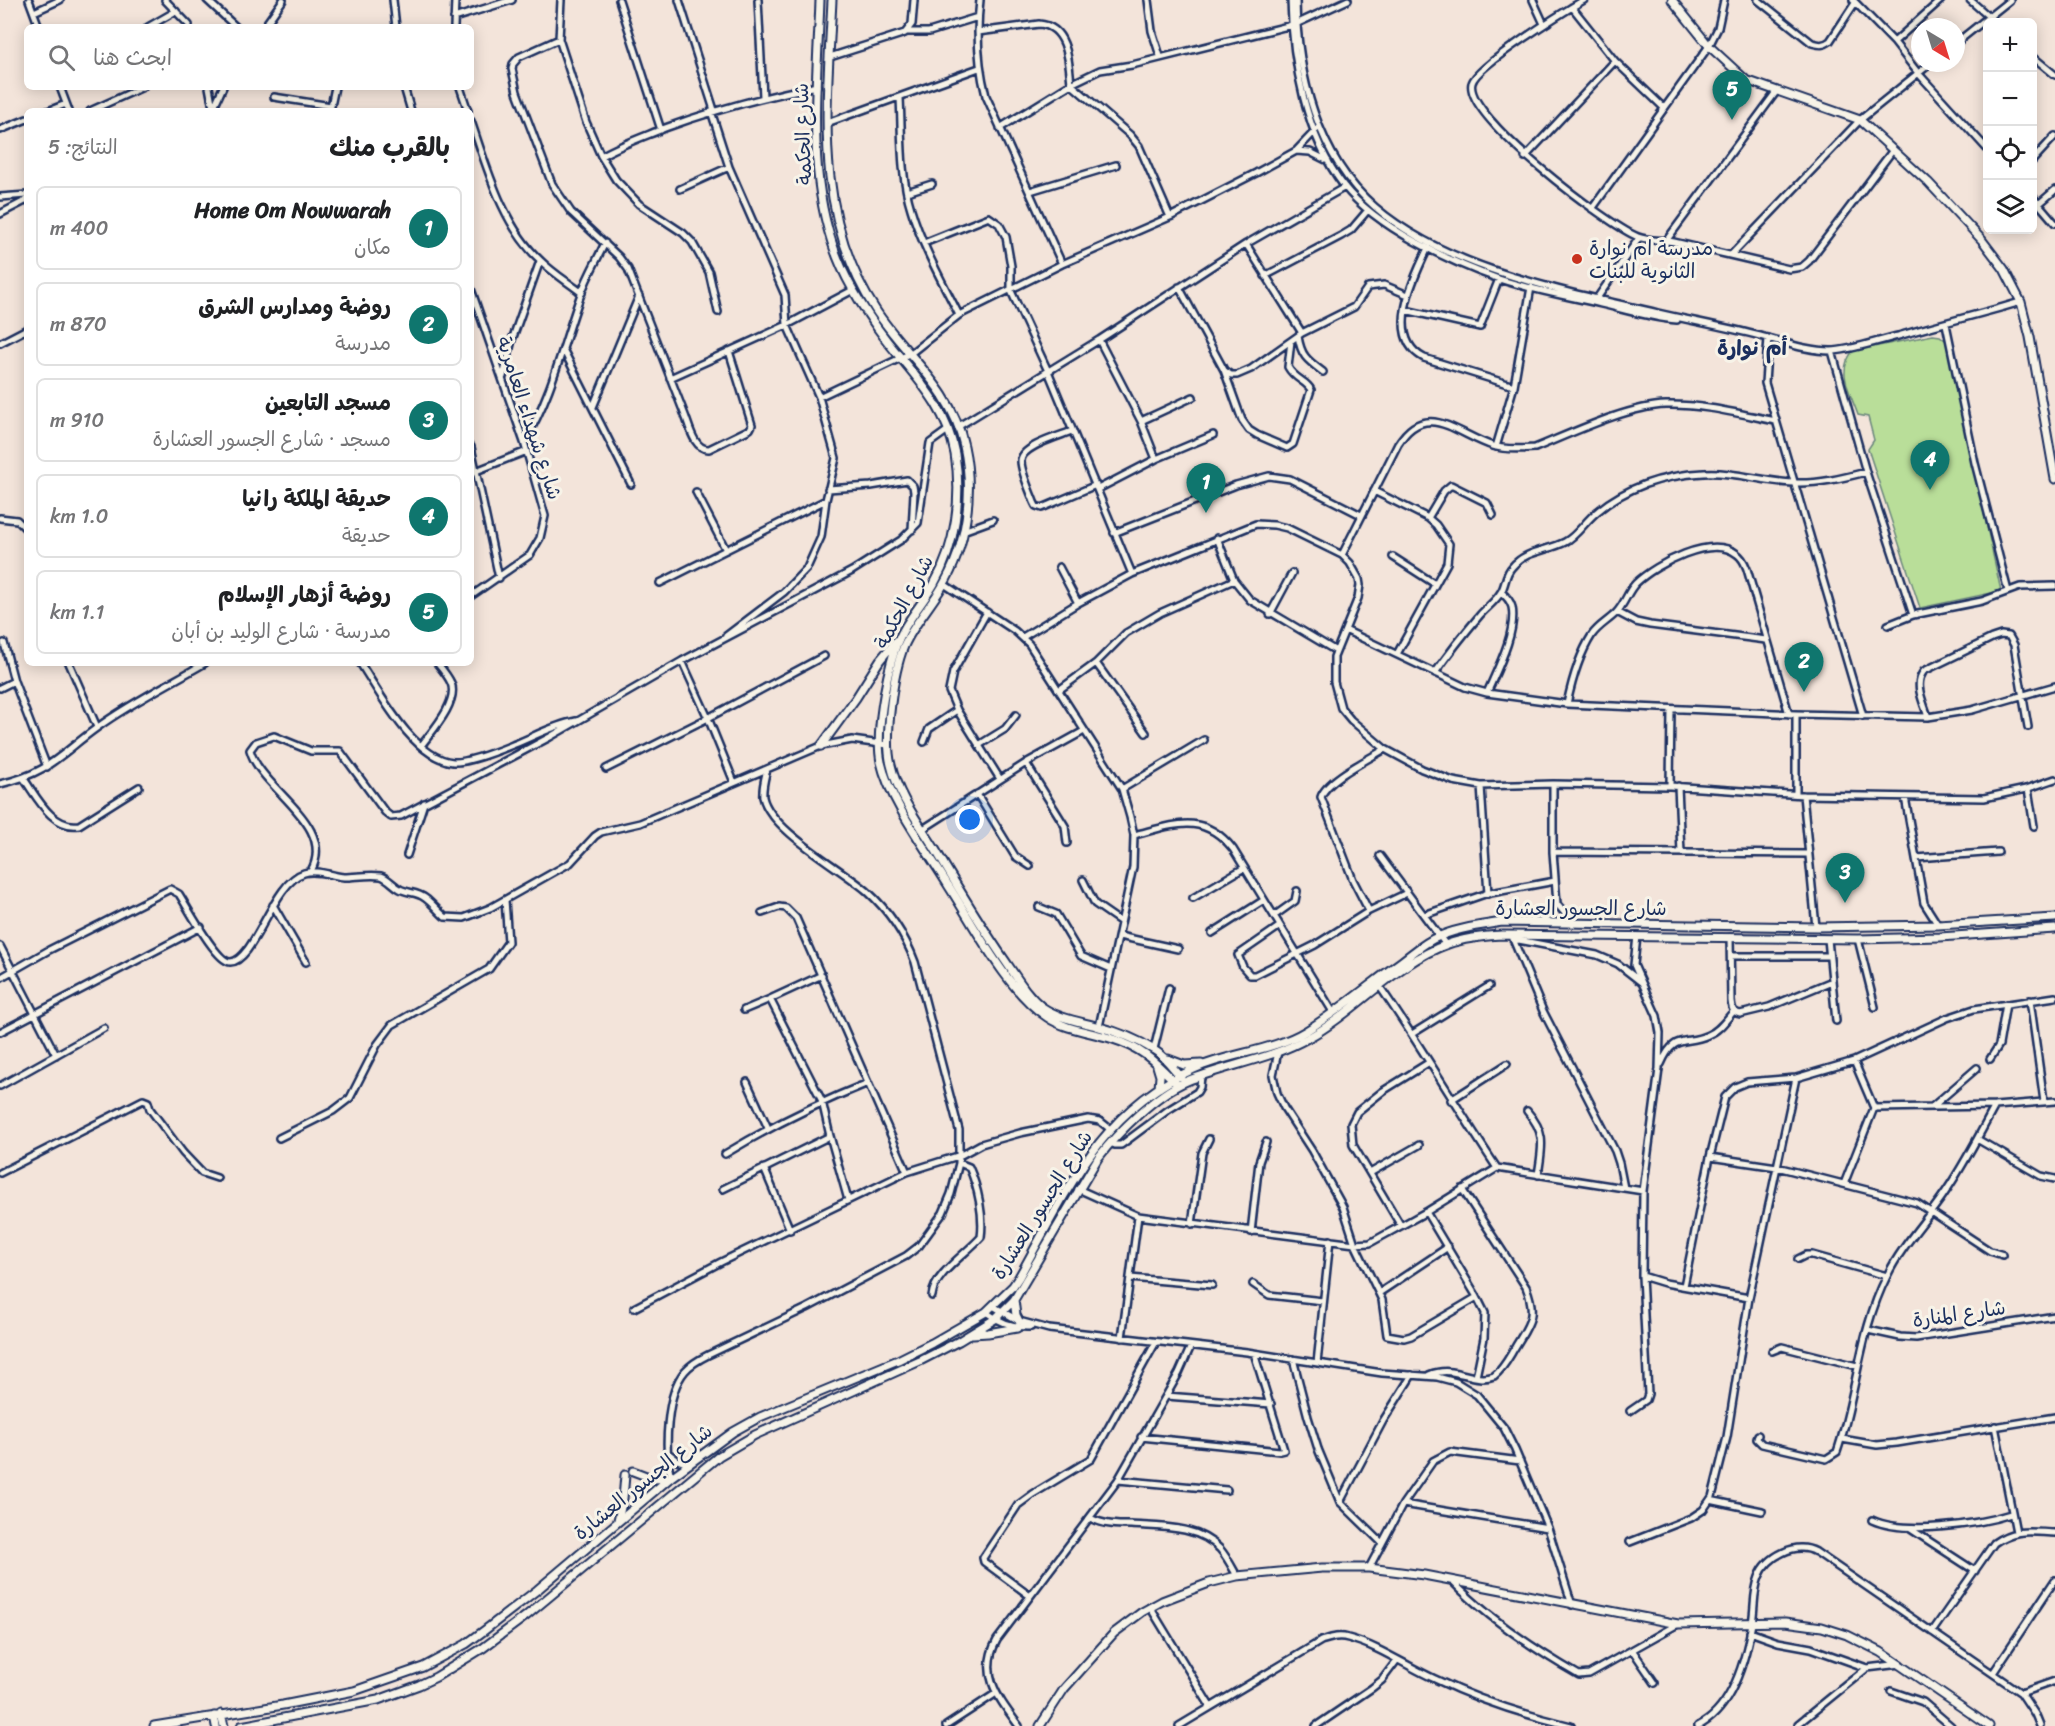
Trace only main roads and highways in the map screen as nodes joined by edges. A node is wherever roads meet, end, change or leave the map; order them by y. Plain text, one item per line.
1 (820, 0) edge
2 (832, 0) edge
3 (1672, 0) edge
4 (2055, 479) edge
5 (898, 638) junction
6 (821, 746) road end
7 (2054, 918) edge
8 (2055, 929) edge
9 (1159, 1058) junction
10 (1206, 1064) junction
11 (1180, 1075) junction
12 (1172, 1079) junction
13 (1186, 1082) junction
14 (1178, 1086) junction
15 (1159, 1088) junction
16 (1014, 1300) junction
17 (973, 1334) junction
18 (633, 1470) dead end
19 (625, 1475) dead end
20 (671, 1477) junction
21 (648, 1496) junction
22 (639, 1504) junction
23 (656, 1508) junction
24 (645, 1516) junction
25 (617, 1522) junction
26 (217, 1715) junction
27 (288, 1717) junction
28 (154, 1726) edge
29 (216, 1726) edge
30 (224, 1726) edge
31 (241, 1726) edge
32 (271, 1726) edge
33 (1040, 1726) edge
34 (1989, 1726) edge

1 - 5 main road, شارع الحكمة
2 - 9 main road, شارع الحكمة
3 - 4 main road
5 - 6 main road
5 - 9 main road, شارع الحكمة
7 - 8 main road
7 - 10 main road, شارع الجسور العشارة
8 - 13 main road, شارع الجسور العشارة
9 - 10 main road
9 - 11 main road, شارع الحكمة
9 - 12 main road, شارع الحكمة
9 - 15 main road
10 - 11 main road, شارع الجسور العشارة
11 - 12 main road, شارع الجسور العشارة
11 - 13 main road, شارع الحكمة
12 - 14 main road, شارع الحكمة
12 - 15 main road, شارع الجسور العشارة
13 - 14 main road, شارع الجسور العشارة
14 - 16 main road, شارع الجسور العشارة
15 - 20 main road, شارع الجسور العشارة
16 - 17 main road, شارع الجسور العشارة
16 - 17 main road
17 - 23 main road, شارع الجسور العشارة
18 - 20 main road
19 - 25 main road
20 - 21 main road, شارع الجسور العشارة
21 - 22 main road, شارع الجسور العشارة
21 - 23 main road
22 - 24 main road
22 - 25 main road, شارع الجسور العشارة
23 - 24 main road, شارع الجسور العشارة
24 - 27 main road, شارع الجسور العشارة
25 - 26 main road, شارع الجسور العشارة
26 - 28 main road, شارع الجسور العشارة
26 - 29 main road
26 - 30 main road
27 - 31 main road, شارع الجسور العشارة
27 - 32 main road
33 - 34 main road

